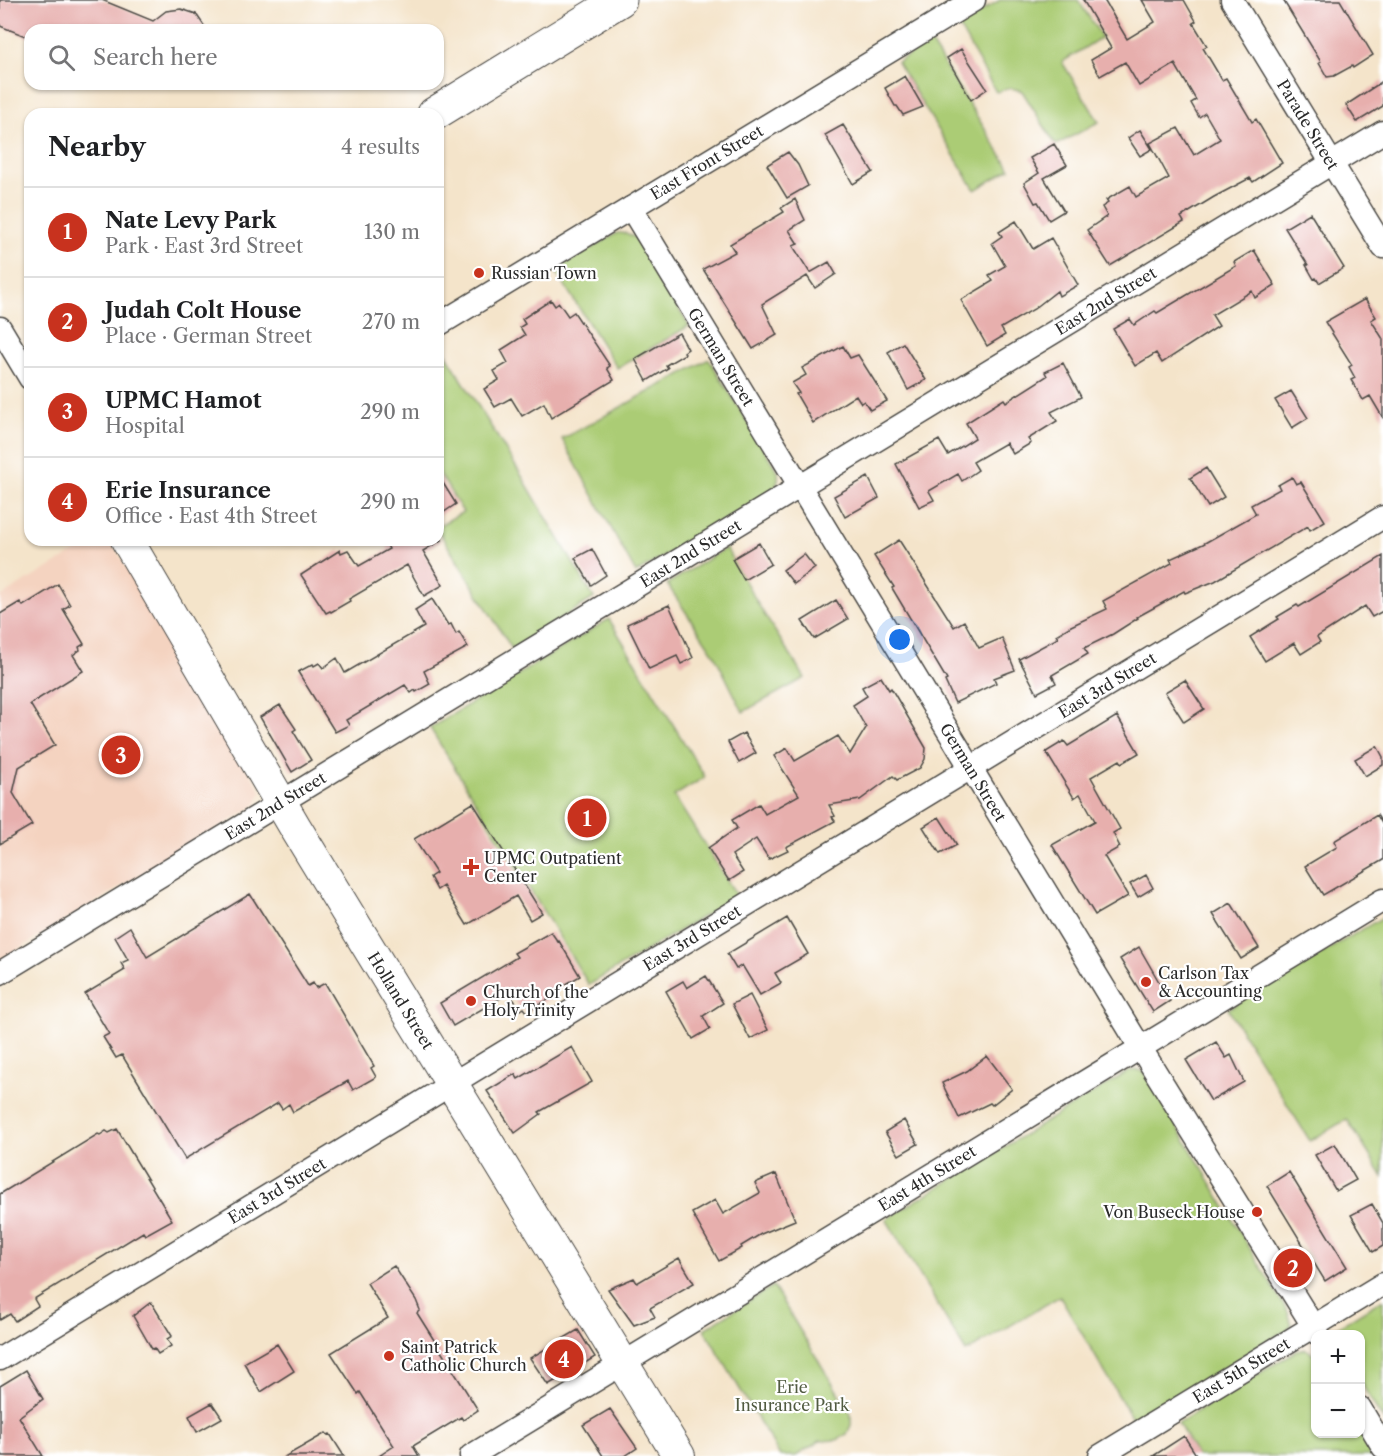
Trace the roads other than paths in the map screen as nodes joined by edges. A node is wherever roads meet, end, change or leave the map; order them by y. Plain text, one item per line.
1 (620, 0) edge
2 (974, 0) edge
3 (1232, 0) edge
4 (444, 108) edge
5 (1383, 132) edge
6 (1332, 162) junction
7 (631, 208) junction
8 (1383, 247) edge
9 (444, 322) edge
10 (0, 328) edge
11 (24, 368) edge
12 (801, 486) junction
13 (1383, 517) edge
14 (131, 546) edge
15 (970, 767) junction
16 (280, 802) junction
17 (1383, 900) edge
18 (0, 973) edge
19 (1140, 1047) junction
20 (451, 1083) junction
21 (1383, 1284) edge
22 (1314, 1330) edge
23 (1316, 1330) edge
24 (1311, 1333) edge
25 (0, 1359) edge
26 (623, 1364) junction
27 (1365, 1416) edge
28 (1383, 1447) edge
29 (471, 1456) edge
30 (679, 1456) edge
31 (1100, 1456) edge

1 - 4 highway
2 - 7 street, East Front Street
3 - 6 street, Parade Street
5 - 6 street, East 2nd Street
6 - 8 street, Parade Street
6 - 12 street, East 2nd Street
7 - 9 street, East Front Street
7 - 12 street, German Street
10 - 11 street
12 - 15 street, German Street
12 - 16 street, East 2nd Street
13 - 15 street, East 3rd Street
14 - 16 street, Holland Street
15 - 19 street, German Street
15 - 20 street, East 3rd Street
16 - 18 street, East 2nd Street
16 - 20 street, Holland Street
17 - 19 street, East 4th Street
19 - 22 street, German Street
19 - 26 street, East 4th Street
20 - 25 street, East 3rd Street
20 - 26 street, Holland Street
21 - 23 street, East 5th Street
24 - 31 street, East 5th Street
26 - 29 street, East 4th Street
26 - 30 street, Holland Street
27 - 28 street

